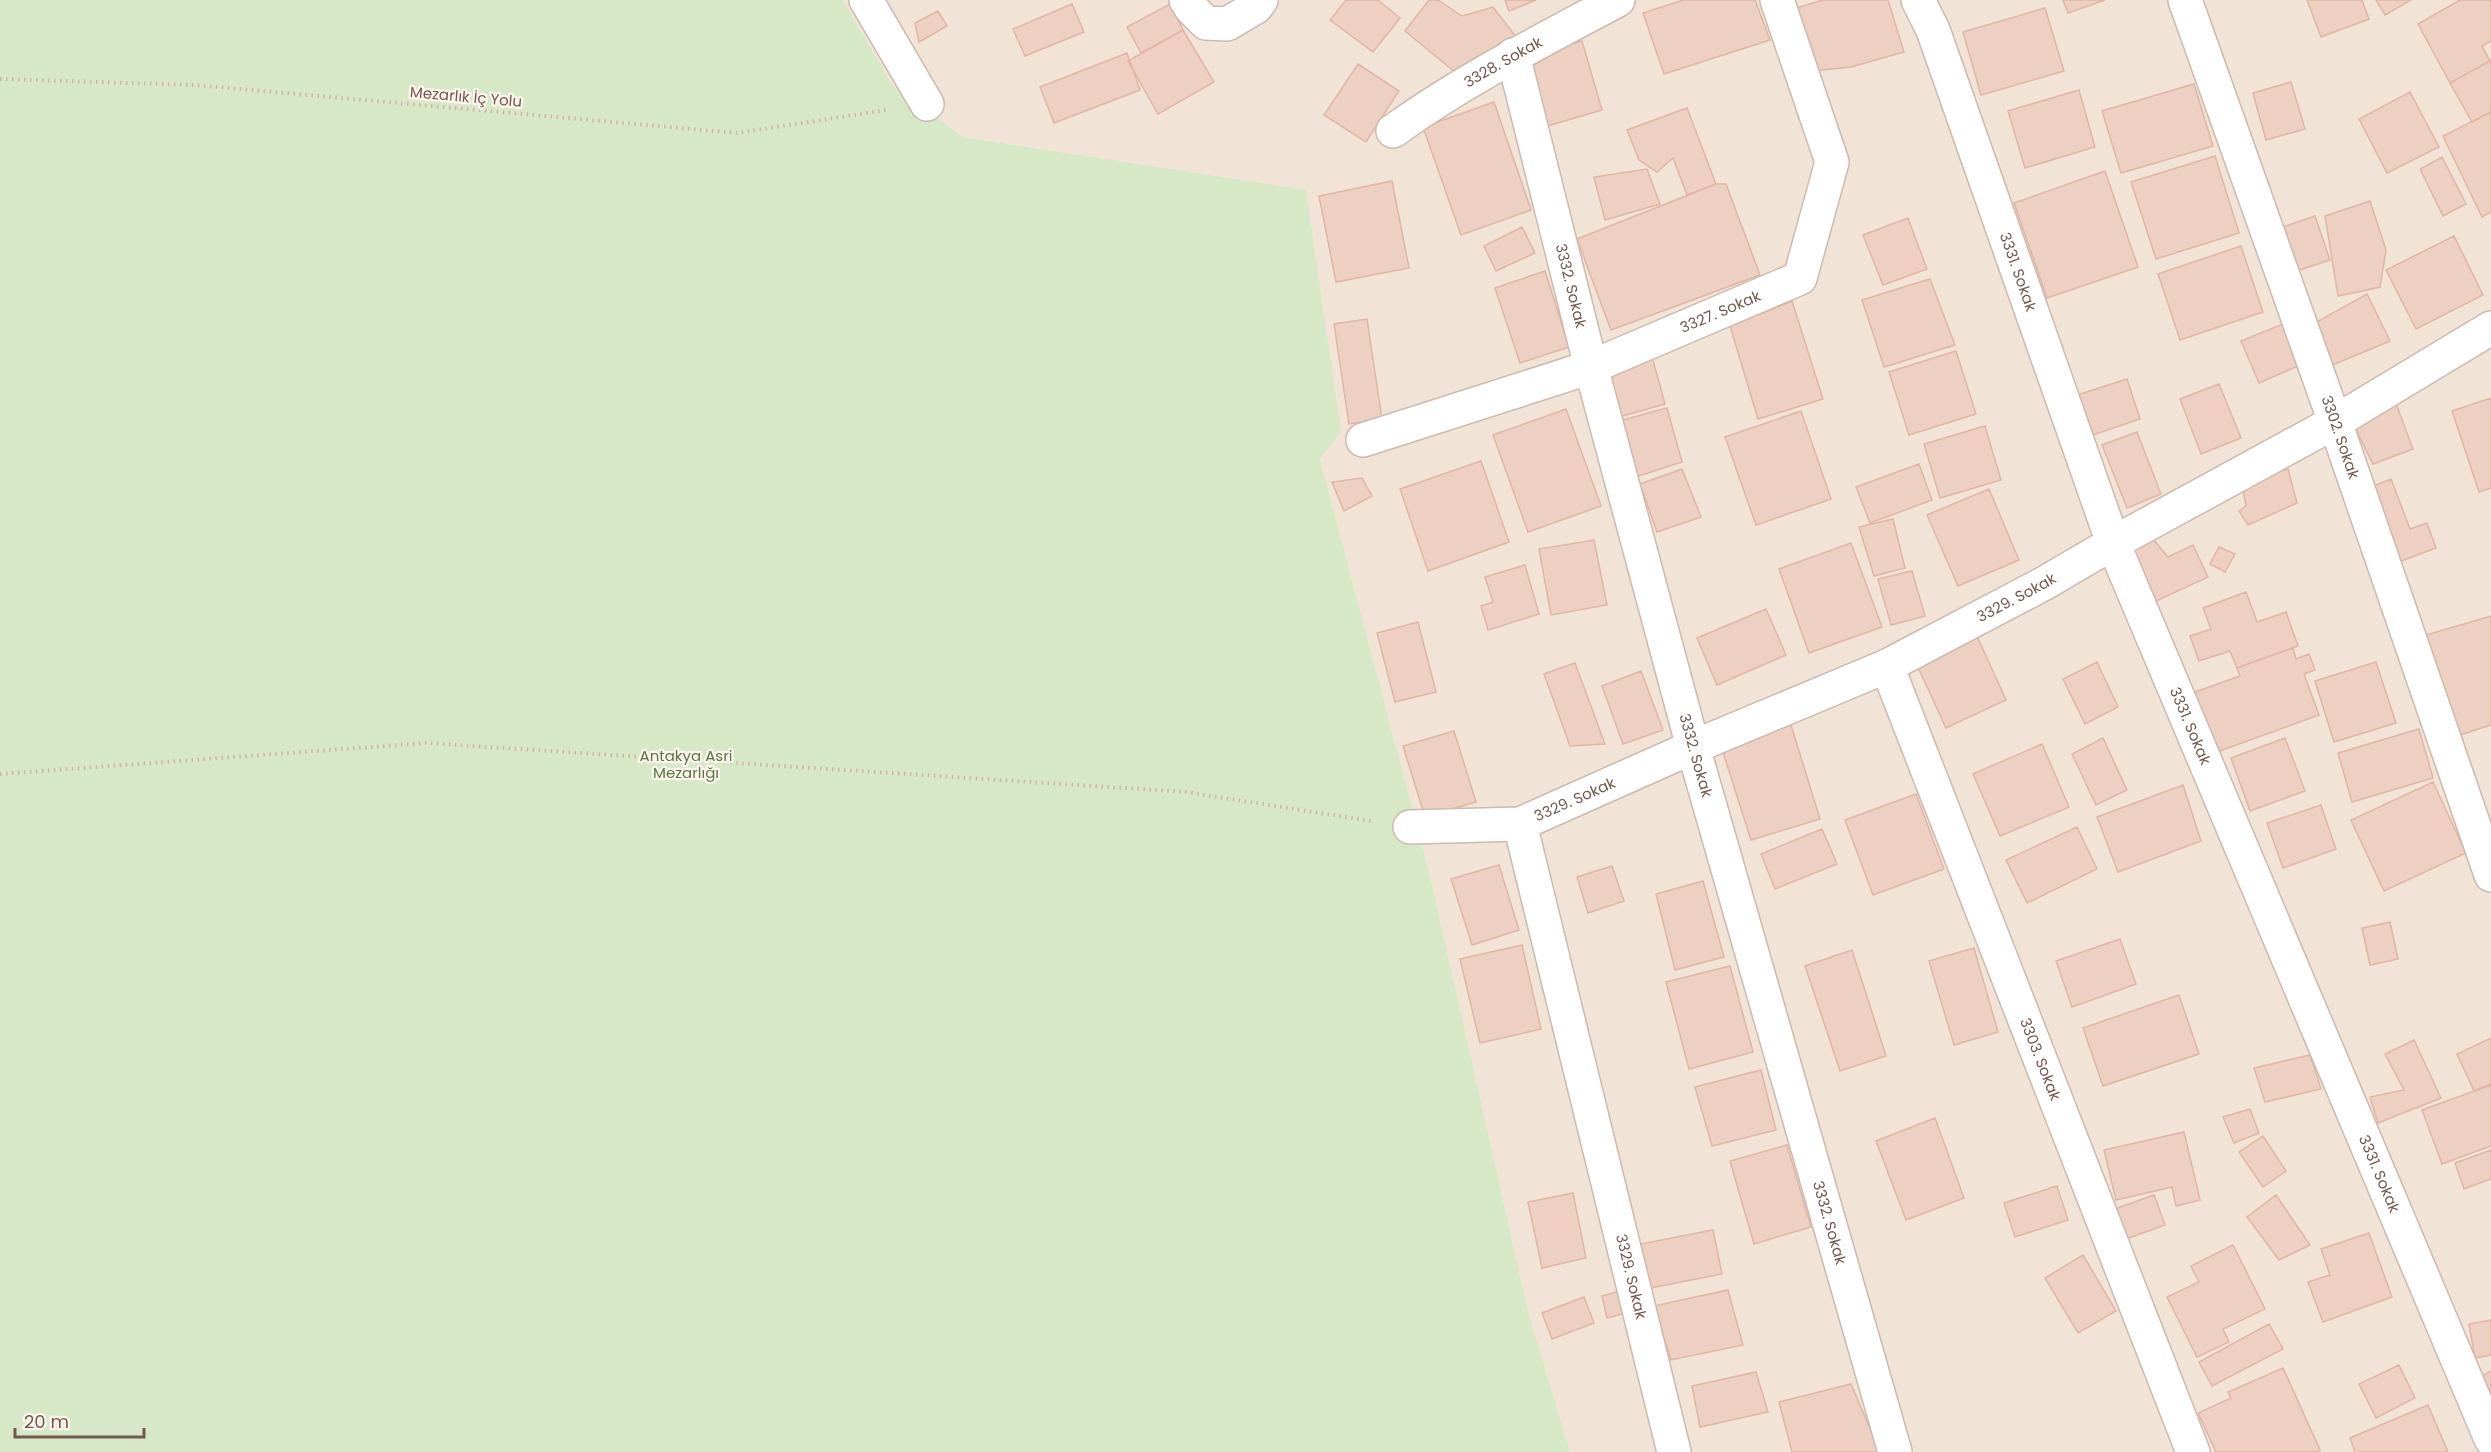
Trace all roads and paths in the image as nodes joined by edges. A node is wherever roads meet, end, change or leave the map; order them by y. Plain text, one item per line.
1 (866, 0) edge
2 (1186, 0) edge
3 (1261, 0) edge
4 (1618, 0) edge
5 (1777, 0) edge
6 (1918, 0) edge
7 (2186, 0) edge
8 (1513, 55) junction
9 (0, 79) edge
10 (927, 104) joint
11 (1393, 131) dead end
12 (2491, 328) edge
13 (1591, 367) junction
14 (2335, 422) junction
15 (1363, 440) dead end
16 (2113, 543) junction
17 (1887, 666) junction
18 (1693, 747) junction
19 (0, 774) edge
20 (1520, 824) junction
21 (1410, 827) joint
22 (2491, 875) edge
23 (2491, 1439) edge
24 (1674, 1452) edge
25 (1895, 1452) edge
26 (2193, 1452) edge

1 - 10 street
2 - 3 street
4 - 8 street, 3328. Sokak
5 - 13 street, 3327. Sokak
6 - 16 street, 3331. Sokak
7 - 14 street, 3302. Sokak
8 - 11 street, 3328. Sokak
8 - 13 street, 3332. Sokak
9 - 10 path, Mezarlık İç Yolu
12 - 14 street, 3329. Sokak
13 - 15 street, 3327. Sokak
13 - 18 street, 3332. Sokak
14 - 16 street, 3329. Sokak
14 - 22 street, 3302. Sokak
16 - 17 street, 3329. Sokak
16 - 23 street, 3331. Sokak
17 - 18 street, 3329. Sokak
17 - 26 street, 3303. Sokak
18 - 20 street, 3329. Sokak
18 - 25 street, 3332. Sokak
19 - 21 path
20 - 21 street, 3329. Sokak
20 - 24 street, 3329. Sokak

